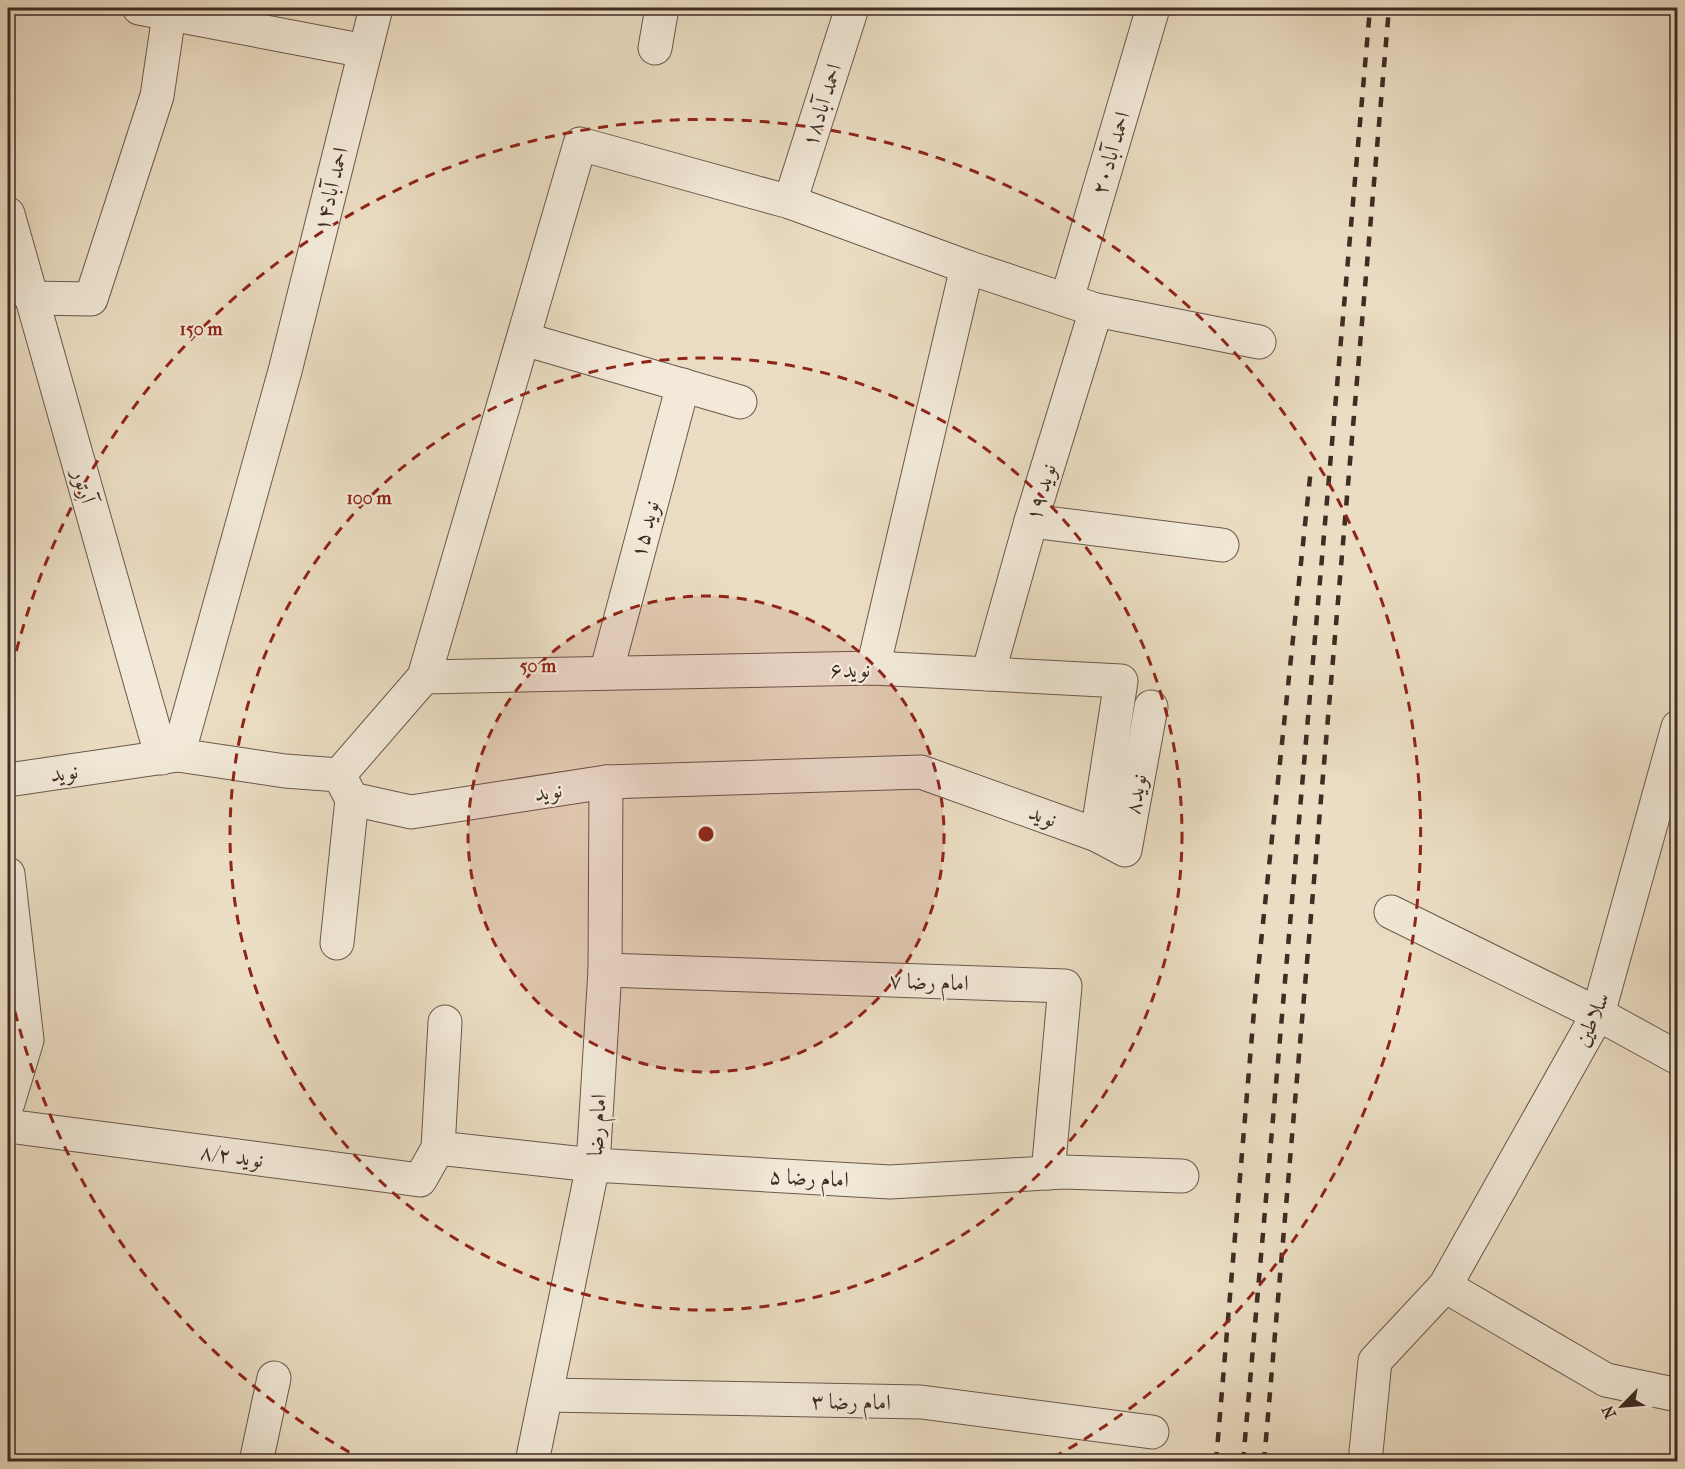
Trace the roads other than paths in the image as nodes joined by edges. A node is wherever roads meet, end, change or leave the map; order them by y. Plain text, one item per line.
1 (376, 8) edge
2 (662, 8) edge
3 (852, 8) edge
4 (1154, 8) edge
5 (159, 9) edge
6 (655, 48) dead end
7 (365, 51) junction
8 (790, 202) junction
9 (8, 214) edge
10 (968, 267) junction
11 (31, 298) junction
12 (1081, 304) junction
13 (524, 339) junction
14 (1259, 342) dead end
15 (683, 385) junction
16 (740, 402) dead end
17 (1031, 521) junction
18 (1222, 545) dead end
19 (873, 668) junction
20 (606, 673) junction
21 (988, 674) junction
22 (424, 677) junction
23 (1150, 707) dead end
24 (1677, 728) edge
25 (170, 756) junction
26 (8, 780) edge
27 (606, 782) junction
28 (345, 787) junction
29 (1097, 834) junction
30 (8, 874) edge
31 (1391, 912) dead end
32 (338, 943) dead end
33 (605, 970) junction
34 (1598, 1014) junction
35 (445, 1022) dead end
36 (17, 1040) edge
37 (1677, 1058) edge
38 (8, 1104) edge
39 (8, 1126) edge
40 (438, 1148) junction
41 (594, 1165) junction
42 (1048, 1173) junction
43 (1182, 1176) dead end
44 (1445, 1286) junction
45 (274, 1378) dead end
46 (547, 1395) junction
47 (1677, 1395) edge
48 (1152, 1432) dead end
49 (256, 1461) edge
50 (532, 1461) edge
51 (1365, 1461) edge

1 - 7 street, احمد آباد۱۴
2 - 6 street
3 - 8 street, احمد آباد۱۸
4 - 12 street, احمد آباد۲۰
5 - 7 street
5 - 11 street
7 - 25 street, احمد آباد۱۴
8 - 10 street
8 - 13 street
9 - 11 street, آرتور
10 - 12 street
10 - 19 street
11 - 25 street, آرتور
12 - 14 street
12 - 17 street, نوید ۱۹
13 - 15 street
13 - 22 street
15 - 16 street
15 - 20 street, نوید ۱۵
17 - 18 street
17 - 21 street, نوید ۱۹
19 - 20 street, نوید۶
19 - 21 street, نوید۶
20 - 22 street, نوید۶
21 - 29 street, نوید۶
22 - 28 street
23 - 29 street, نوید۸
24 - 34 street, سلاطین
25 - 26 street, نوید
25 - 28 street, نوید
27 - 28 street, نوید
27 - 29 street, نوید
27 - 33 street, امام رضا
28 - 32 street
30 - 36 street
31 - 34 street
33 - 41 street, امام رضا
33 - 42 street, امام رضا ۷
34 - 37 street
34 - 44 street, سلاطین
35 - 40 street
36 - 38 street
39 - 40 street, نوید ۸/۲
40 - 41 street, امام رضا ۵
41 - 42 street, امام رضا ۵
41 - 46 street, امام رضا
42 - 43 street, امام رضا ۵
44 - 47 street
44 - 51 street, سلاطین
45 - 49 street
46 - 48 street, امام رضا ۳
46 - 50 street, امام رضا

